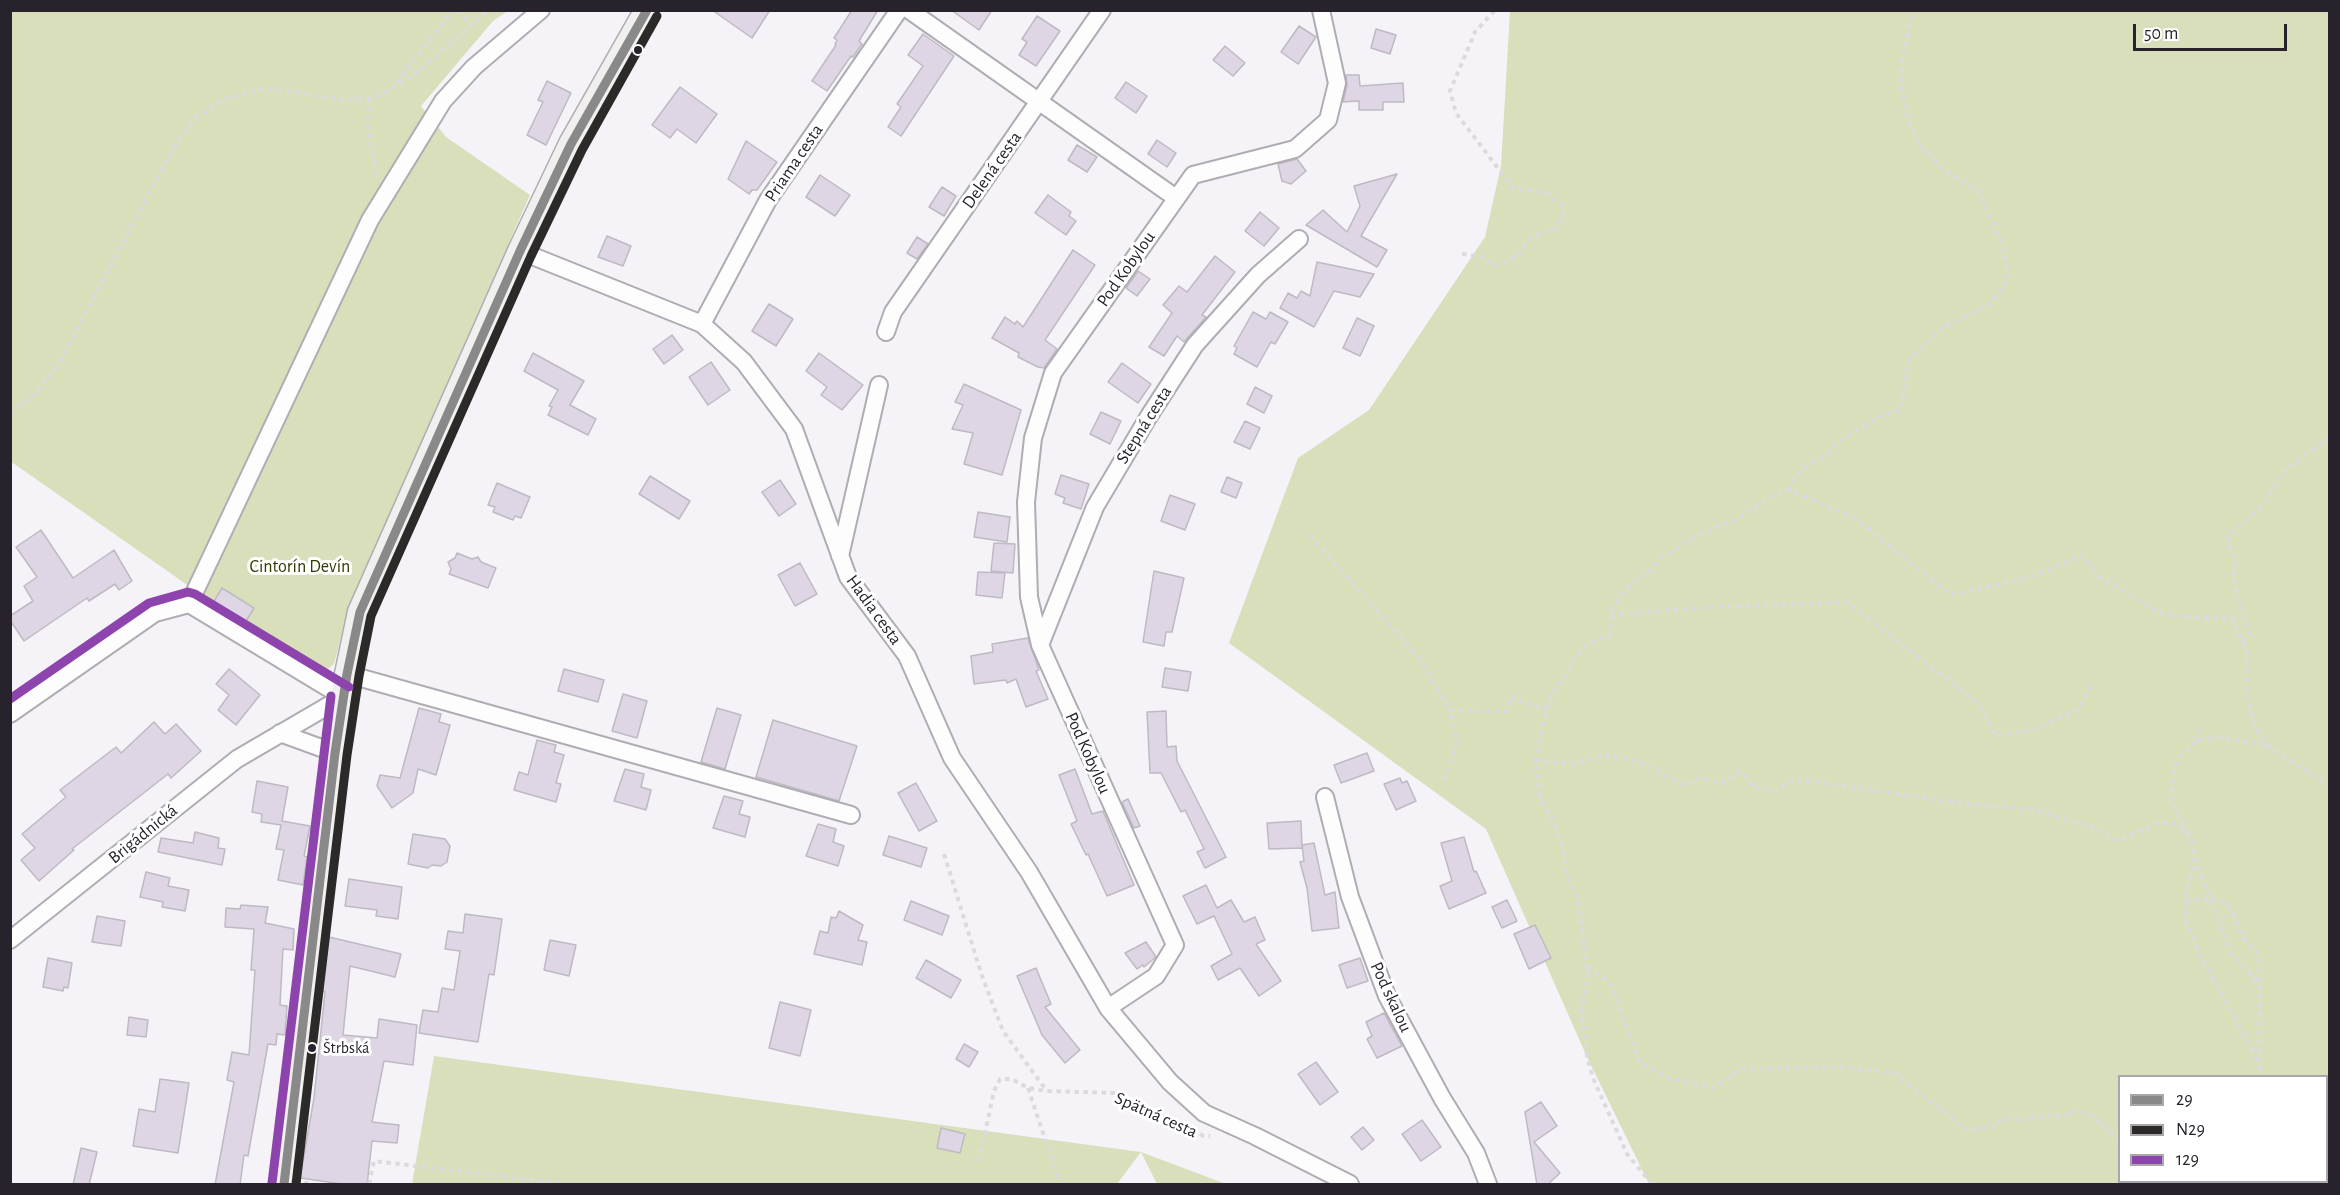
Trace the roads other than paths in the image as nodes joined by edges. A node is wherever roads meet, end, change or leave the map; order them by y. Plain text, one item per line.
1 (541, 10) edge
2 (647, 10) edge
3 (898, 10) edge
4 (909, 10) edge
5 (1102, 10) edge
6 (1321, 10) edge
7 (1040, 101) junction
8 (1176, 198) junction
9 (1299, 239) dead end
10 (520, 251) junction
11 (702, 324) junction
12 (886, 332) dead end
13 (879, 385) dead end
14 (840, 556) junction
15 (189, 604) junction
16 (1040, 645) junction
17 (345, 685) junction
18 (10, 714) edge
19 (280, 733) junction
20 (334, 753) junction
21 (1324, 796) dead end
22 (851, 815) dead end
23 (10, 940) edge
24 (1108, 1008) junction
25 (284, 1185) edge
26 (1350, 1185) edge
27 (1488, 1185) edge

1 - 15 street
2 - 10 street
3 - 11 street, Priama cesta
4 - 7 street
5 - 7 street, Delená cesta
6 - 8 street, Pod Kobylou
7 - 8 street
7 - 12 street, Delená cesta
8 - 16 street, Pod Kobylou
9 - 16 street, Stepná cesta
10 - 11 street, Hadia cesta
10 - 17 street
11 - 14 street, Hadia cesta
13 - 14 street
14 - 24 street, Hadia cesta
15 - 17 street
15 - 18 street
16 - 24 street, Pod Kobylou
17 - 19 street, Brigádnická
17 - 20 street
17 - 22 street
19 - 20 street
19 - 23 street, Brigádnická
20 - 25 street
21 - 27 street, Pod skalou
24 - 26 street

